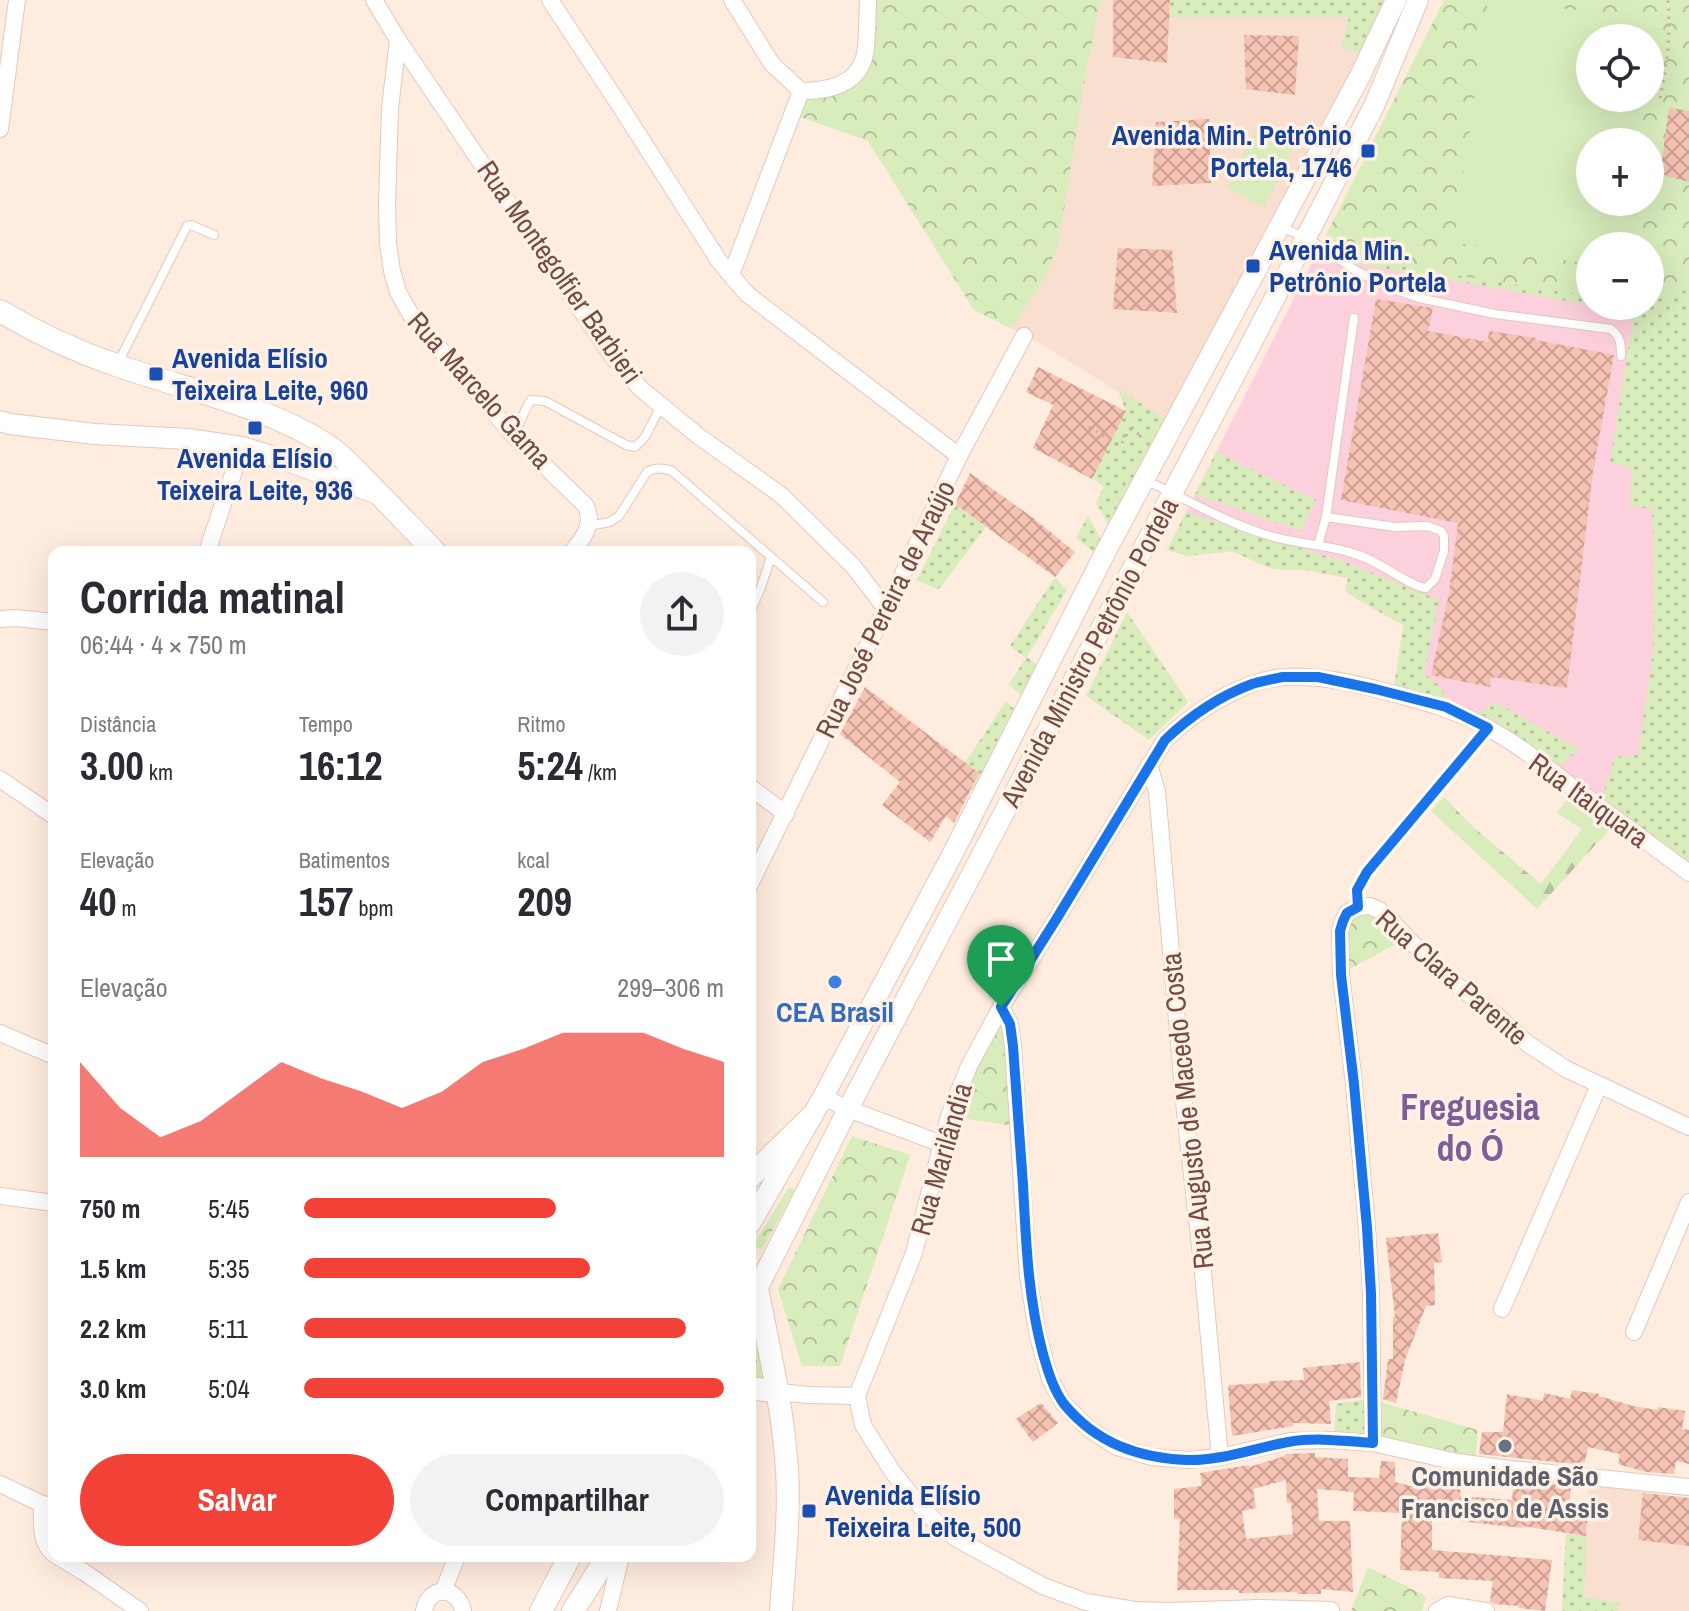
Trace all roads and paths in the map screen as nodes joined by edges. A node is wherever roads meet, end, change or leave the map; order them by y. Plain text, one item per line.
1 (17, 0) edge
2 (374, 0) edge
3 (550, 0) edge
4 (732, 0) edge
5 (868, 0) edge
6 (1396, 0) edge
7 (1418, 0) edge
8 (1668, 0) edge
9 (398, 40) junction
10 (1664, 80) edge
11 (801, 91) junction
12 (0, 129) edge
13 (1280, 226) junction
14 (214, 235) dead end
15 (1306, 237) junction
16 (731, 275) junction
17 (0, 311) edge
18 (1354, 318) dead end
19 (1024, 336) dead end
20 (1621, 356) dead end
21 (117, 366) junction
22 (661, 406) junction
23 (0, 421) edge
24 (1089, 427) dead end
25 (514, 436) junction
26 (1162, 446) junction
27 (242, 447) junction
28 (959, 456) junction
29 (1144, 481) junction
30 (1172, 493) junction
31 (378, 494) junction
32 (1326, 517) junction
33 (586, 531) junction
34 (1318, 545) junction
35 (209, 546) edge
36 (429, 546) edge
37 (576, 546) edge
38 (771, 557) junction
39 (756, 599) edge
40 (823, 602) dead end
41 (886, 609) junction
42 (0, 619) edge
43 (48, 621) edge
44 (1488, 728) junction
45 (1149, 765) junction
46 (0, 779) edge
47 (756, 792) edge
48 (48, 812) edge
49 (786, 814) junction
50 (756, 872) edge
51 (1689, 873) edge
52 (1358, 907) junction
53 (1001, 1007) junction
54 (0, 1033) edge
55 (48, 1053) edge
56 (1599, 1085) junction
57 (823, 1097) junction
58 (848, 1109) junction
59 (811, 1117) junction
60 (1689, 1127) edge
61 (942, 1144) junction
62 (756, 1171) edge
63 (0, 1196) edge
64 (48, 1202) edge
65 (1689, 1202) edge
66 (756, 1213) edge
67 (756, 1282) edge
68 (756, 1304) edge
69 (1502, 1309) dead end
70 (1634, 1332) dead end
71 (756, 1389) edge
72 (779, 1392) junction
73 (857, 1396) junction
74 (1373, 1443) junction
75 (1220, 1457) junction
76 (0, 1484) edge
77 (1689, 1487) edge
78 (48, 1505) edge
79 (48, 1547) edge
80 (67, 1562) edge
81 (455, 1562) edge
82 (567, 1562) edge
83 (604, 1562) edge
84 (620, 1562) edge
85 (443, 1592) junction
86 (545, 1604) edge
87 (577, 1609) edge
88 (1331, 1610) edge
89 (140, 1611) edge
90 (424, 1611) edge
91 (463, 1611) edge
92 (608, 1611) edge
93 (781, 1611) edge
94 (1437, 1611) edge
95 (1486, 1611) edge

1 - 12 street
2 - 9 street, Rua Montegolfier Barbieri
3 - 16 street
4 - 11 street
5 - 11 street
6 - 13 street, Avenida Ministro Petrônio Portela
7 - 15 street, Avenida Ministro Petrônio Portela
8 - 10 path
9 - 22 street, Rua Montegolfier Barbieri
9 - 25 street, Rua Marcelo Gama
11 - 16 street
13 - 15 lane
13 - 26 street, Avenida Ministro Petrônio Portela
14 - 21 lane
15 - 20 lane
15 - 30 street, Avenida Ministro Petrônio Portela
16 - 28 street
17 - 21 main road
18 - 32 lane
19 - 28 street, Rua José Pereira de Araújo
21 - 31 main road
22 - 25 lane
22 - 41 street, Rua Montegolfier Barbieri
23 - 27 street
24 - 26 path
25 - 33 street, Rua Marcelo Gama
26 - 29 street, Avenida Ministro Petrônio Portela
27 - 31 street
27 - 35 street
28 - 41 street, Rua José Pereira de Araújo
29 - 30 lane
29 - 57 street, Avenida Ministro Petrônio Portela
30 - 34 lane
30 - 58 street, Avenida Ministro Petrônio Portela
31 - 36 main road
32 - 34 lane
32 - 34 lane
33 - 37 street
33 - 38 lane
38 - 39 lane
38 - 40 lane
41 - 49 street, Rua José Pereira de Araújo
42 - 43 street
44 - 45 street, Rua Marilândia
44 - 51 street, Rua Itaiquara
44 - 52 street
45 - 53 street, Rua Marilândia
45 - 75 street, Rua Augusto de Macedo Costa
46 - 48 street
47 - 49 street
49 - 50 street, Rua José Pereira de Araújo
52 - 56 street, Rua Clara Parente
52 - 74 street, Rua Clara Parente
53 - 61 street, Rua Marilândia
53 - 75 street
54 - 55 street
56 - 60 street, Rua Clara Parente
56 - 69 street
57 - 58 street
57 - 59 street, Avenida Ministro Petrônio Portela
58 - 61 street
58 - 67 street, Avenida Ministro Petrônio Portela
59 - 62 main road
59 - 66 street, Avenida Ministro Petrônio Portela
61 - 73 street, Rua Marilândia
63 - 64 street
65 - 70 street
68 - 72 main road
71 - 72 main road
72 - 73 street
72 - 93 main road
73 - 88 street
74 - 75 street
74 - 77 street
76 - 78 street
78 - 79 street
80 - 89 street
81 - 85 street
82 - 86 main road
83 - 87 main road
84 - 92 street
85 - 90 street
85 - 91 street
86 - 87 street
94 - 95 street

